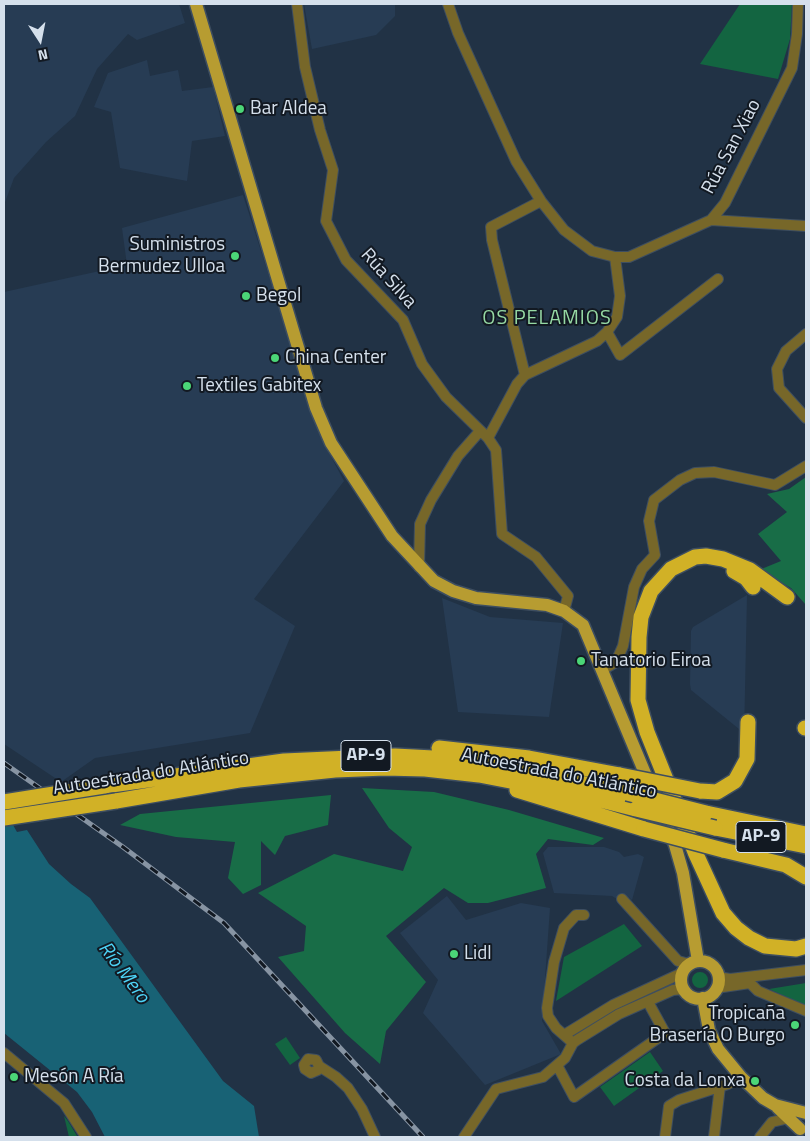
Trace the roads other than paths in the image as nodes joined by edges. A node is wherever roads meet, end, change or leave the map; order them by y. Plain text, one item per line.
1 (196, 4) edge
2 (297, 4) edge
3 (448, 4) edge
4 (798, 4) edge
5 (541, 201) junction
6 (711, 220) junction
7 (806, 226) edge
8 (615, 257) junction
9 (718, 279) dead end
10 (607, 332) junction
11 (806, 334) edge
12 (525, 375) junction
13 (806, 418) edge
14 (484, 435) junction
15 (806, 466) edge
16 (420, 567) junction
17 (750, 570) junction
18 (787, 597) dead end
19 (564, 611) junction
20 (604, 670) junction
21 (748, 722) dead end
22 (345, 756) junction
23 (479, 775) junction
24 (4, 802) edge
25 (4, 818) edge
26 (806, 834) edge
27 (806, 846) edge
28 (806, 877) edge
29 (622, 899) dead end
30 (584, 916) dead end
31 (806, 934) edge
32 (806, 946) edge
33 (684, 967) junction
34 (806, 970) edge
35 (717, 983) junction
36 (683, 989) junction
37 (703, 998) junction
38 (648, 1002) junction
39 (806, 1011) edge
40 (564, 1035) junction
41 (573, 1042) junction
42 (4, 1053) edge
43 (557, 1065) junction
44 (319, 1066) dead end
45 (741, 1077) junction
46 (720, 1086) junction
47 (775, 1105) junction
48 (806, 1115) edge
49 (789, 1118) junction
50 (801, 1133) edge
51 (86, 1137) edge
52 (375, 1137) edge
53 (464, 1137) edge
54 (665, 1137) edge
55 (714, 1137) edge
56 (760, 1137) edge

1 - 16 main road
2 - 14 street, Rúa Silva
3 - 5 street, Rúa San Xiao
4 - 6 street, Rúa San Xiao
5 - 8 street, Rúa San Xiao
5 - 12 street
6 - 7 street
6 - 8 street, Rúa San Xiao
8 - 10 street
9 - 10 street
10 - 12 street
11 - 13 street
12 - 14 street
14 - 16 street
14 - 19 street
15 - 20 street
16 - 19 main road
17 - 18 highway
17 - 31 highway
17 - 32 highway
19 - 20 main road
20 - 33 main road
21 - 22 highway, bridge
22 - 24 highway, Autoestrada do Atlántico / AP-9, bridge
22 - 26 highway, Autoestrada do Atlántico / AP-9, bridge
23 - 25 highway, Autoestrada do Atlántico / AP-9, bridge
23 - 27 highway, Autoestrada do Atlántico / AP-9, bridge
23 - 28 highway, bridge
29 - 33 street
30 - 40 street
33 - 35 main road
33 - 36 main road
33 - 40 street
34 - 35 street
35 - 37 main road
35 - 39 street
36 - 37 main road
36 - 38 street
37 - 45 main road
38 - 41 street
38 - 43 street
40 - 41 street
41 - 43 street
42 - 51 street
43 - 53 street
44 - 52 street
45 - 46 street
45 - 47 main road
46 - 54 street
46 - 55 street
47 - 48 main road
47 - 49 main road
48 - 50 main road
49 - 50 main road
49 - 56 street

